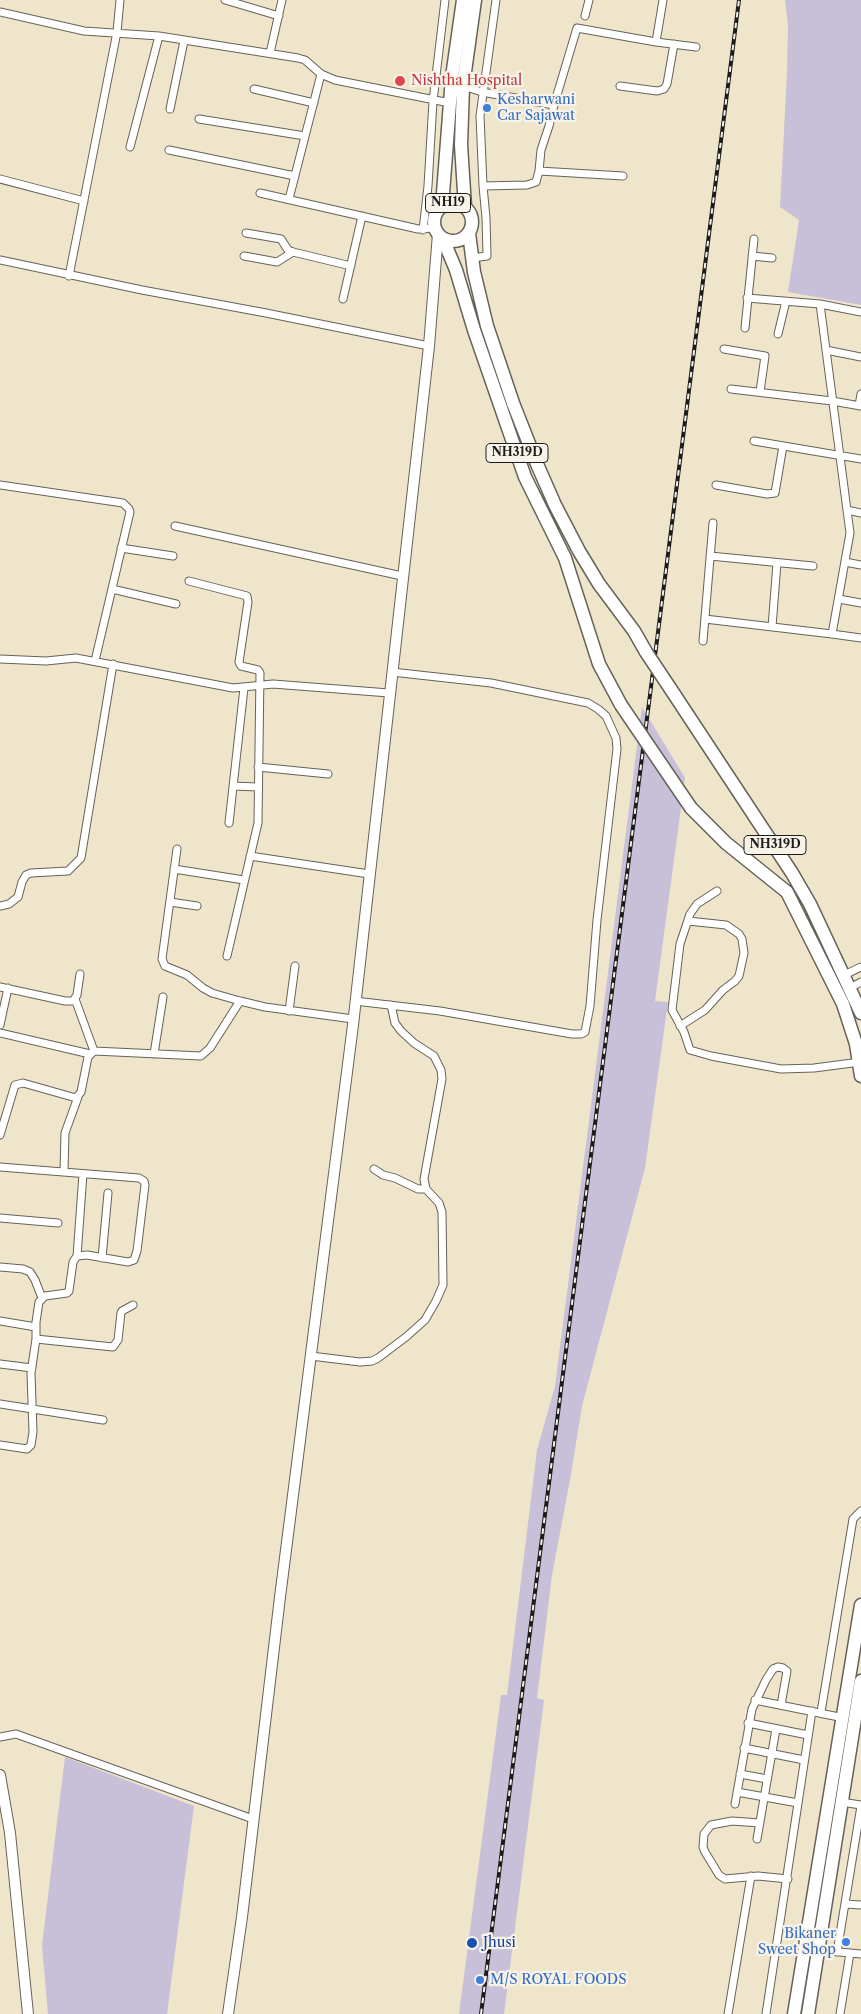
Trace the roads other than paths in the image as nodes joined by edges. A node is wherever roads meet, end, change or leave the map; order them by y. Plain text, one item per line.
1 (120, 0) edge
2 (225, 0) edge
3 (282, 0) edge
4 (445, 0) edge
5 (463, 0) edge
6 (476, 0) edge
7 (496, 0) edge
8 (589, 0) edge
9 (663, 0) edge
10 (0, 12) edge
11 (279, 16) junction
12 (585, 16) dead end
13 (117, 32) junction
14 (159, 36) junction
15 (184, 40) junction
16 (656, 42) junction
17 (674, 44) junction
18 (696, 48) dead end
19 (270, 53) junction
20 (321, 74) junction
21 (463, 86) junction
22 (620, 86) dead end
23 (254, 89) dead end
24 (482, 92) junction
25 (433, 101) junction
26 (314, 103) junction
27 (450, 103) junction
28 (554, 105) junction
29 (170, 108) dead end
30 (199, 119) dead end
31 (305, 136) junction
32 (130, 147) dead end
33 (169, 150) dead end
34 (539, 171) junction
35 (295, 176) junction
36 (623, 176) dead end
37 (0, 179) edge
38 (483, 186) junction
39 (260, 193) dead end
40 (289, 199) junction
41 (84, 201) junction
42 (442, 206) junction
43 (465, 207) junction
44 (362, 216) junction
45 (246, 233) dead end
46 (434, 233) junction
47 (469, 233) junction
48 (754, 239) dead end
49 (293, 252) junction
50 (244, 256) dead end
51 (752, 256) junction
52 (472, 258) junction
53 (772, 258) dead end
54 (0, 260) edge
55 (351, 266) junction
56 (69, 276) junction
57 (748, 298) junction
58 (343, 299) dead end
59 (786, 301) junction
60 (820, 304) junction
61 (861, 312) edge
62 (745, 328) dead end
63 (778, 334) dead end
64 (429, 346) junction
65 (724, 350) dead end
66 (826, 350) junction
67 (861, 357) edge
68 (731, 389) dead end
69 (760, 392) junction
70 (861, 394) edge
71 (832, 401) junction
72 (860, 406) edge
73 (754, 442) dead end
74 (783, 446) junction
75 (839, 455) junction
76 (861, 459) edge
77 (0, 485) edge
78 (716, 485) dead end
79 (847, 510) junction
80 (861, 513) edge
81 (713, 523) dead end
82 (175, 526) dead end
83 (121, 548) junction
84 (173, 556) dead end
85 (710, 556) junction
86 (777, 562) junction
87 (845, 562) junction
88 (861, 565) edge
89 (813, 566) dead end
90 (402, 576) junction
91 (188, 581) dead end
92 (112, 589) junction
93 (839, 599) junction
94 (176, 604) dead end
95 (861, 604) edge
96 (705, 620) junction
97 (772, 627) junction
98 (832, 634) junction
99 (861, 638) edge
100 (703, 641) dead end
101 (0, 659) edge
102 (96, 661) junction
103 (113, 664) junction
104 (392, 672) junction
105 (259, 684) junction
106 (244, 688) junction
107 (389, 693) junction
108 (258, 766) junction
109 (328, 774) dead end
110 (233, 786) junction
111 (258, 787) junction
112 (230, 823) dead end
113 (178, 849) dead end
114 (250, 856) junction
115 (174, 869) junction
116 (369, 874) junction
117 (244, 880) junction
118 (717, 891) dead end
119 (170, 902) junction
120 (0, 906) edge
121 (197, 906) dead end
122 (688, 921) junction
123 (227, 956) dead end
124 (295, 966) dead end
125 (861, 968) edge
126 (80, 974) dead end
127 (838, 978) junction
128 (4, 988) edge
129 (851, 994) edge
130 (163, 997) dead end
131 (76, 999) junction
132 (355, 1001) junction
133 (240, 1002) junction
134 (391, 1005) junction
135 (289, 1011) junction
136 (861, 1013) edge
137 (353, 1019) junction
138 (0, 1025) edge
139 (680, 1026) junction
140 (0, 1033) edge
141 (92, 1053) junction
142 (154, 1054) junction
143 (860, 1062) junction
144 (861, 1076) edge
145 (861, 1088) edge
146 (78, 1097) junction
147 (0, 1135) edge
148 (0, 1167) edge
149 (374, 1169) dead end
150 (64, 1172) junction
151 (83, 1174) junction
152 (426, 1189) junction
153 (108, 1193) dead end
154 (0, 1218) edge
155 (58, 1223) dead end
156 (77, 1256) junction
157 (102, 1258) junction
158 (0, 1268) edge
159 (42, 1298) junction
160 (133, 1305) dead end
161 (0, 1321) edge
162 (36, 1327) junction
163 (36, 1339) junction
164 (310, 1356) junction
165 (0, 1364) edge
166 (32, 1368) junction
167 (0, 1404) edge
168 (32, 1409) junction
169 (103, 1420) dead end
170 (0, 1445) edge
171 (861, 1511) edge
172 (861, 1605) edge
173 (861, 1681) edge
174 (755, 1700) junction
175 (781, 1705) junction
176 (812, 1710) junction
177 (822, 1713) junction
178 (840, 1717) junction
179 (748, 1723) junction
180 (776, 1728) junction
181 (808, 1735) junction
182 (0, 1737) edge
183 (744, 1748) junction
184 (770, 1754) junction
185 (804, 1760) junction
186 (740, 1774) junction
187 (0, 1775) edge
188 (767, 1779) junction
189 (2, 1791) edge
190 (737, 1792) junction
191 (764, 1797) junction
192 (841, 1802) junction
193 (798, 1803) junction
194 (735, 1804) dead end
195 (861, 1805) edge
196 (3, 1807) edge
197 (253, 1819) junction
198 (760, 1823) junction
199 (757, 1839) dead end
200 (751, 1876) junction
201 (788, 1879) junction
202 (845, 1904) junction
203 (861, 1905) edge
204 (818, 1950) junction
205 (837, 1952) junction
206 (850, 1953) junction
207 (861, 1954) edge
208 (28, 2014) edge
209 (228, 2014) edge
210 (728, 2014) edge
211 (766, 2014) edge
212 (794, 2014) edge
213 (808, 2014) edge
214 (840, 2014) edge

1 - 13 street
2 - 11 street
3 - 11 street
4 - 25 street
5 - 27 highway
6 - 21 highway
7 - 24 street
8 - 12 street
9 - 16 street
10 - 13 street
11 - 19 street
13 - 14 street
13 - 41 street
14 - 15 street
14 - 32 street
15 - 19 street
15 - 29 street
16 - 17 street
16 - 28 street
17 - 18 street
17 - 22 street
19 - 20 street
20 - 25 street
20 - 26 street
21 - 24 street
21 - 43 highway
23 - 26 street
24 - 28 street
24 - 38 street
25 - 27 street
25 - 46 street
26 - 31 street
27 - 42 highway
28 - 34 street
30 - 31 street
31 - 35 street
33 - 35 street
34 - 36 street
34 - 38 street
35 - 40 street
37 - 41 street
38 - 52 street
39 - 40 street
40 - 44 street
41 - 56 street
42 - 43 highway, NH19
42 - 46 highway, NH19
43 - 47 highway, NH19
44 - 46 street
44 - 55 street
45 - 49 street
46 - 47 highway, NH19
46 - 64 street
46 - 127 highway, NH319D, bridge
47 - 52 highway, NH319D
48 - 51 street
49 - 50 street
49 - 55 street
51 - 53 street
51 - 57 street
52 - 127 highway, NH319D, bridge
54 - 56 street
55 - 58 street
56 - 64 street
57 - 59 street
57 - 62 street
59 - 60 street
59 - 63 street
60 - 61 street
60 - 66 street
64 - 90 street
65 - 69 street
66 - 67 street
66 - 71 street
68 - 69 street
69 - 71 street
70 - 72 street
71 - 72 street
71 - 75 street
73 - 74 street
74 - 75 street
74 - 78 street
75 - 76 street
75 - 79 street
77 - 83 street
79 - 80 street
79 - 87 street
81 - 85 street
82 - 90 street
83 - 84 street
83 - 92 street
85 - 86 street
85 - 96 street
86 - 89 street
86 - 97 street
87 - 88 street
87 - 93 street
90 - 104 street
91 - 105 street
92 - 94 street
92 - 102 street
93 - 95 street
93 - 98 street
96 - 97 street
96 - 100 street
97 - 98 street
98 - 99 street
101 - 102 street
102 - 103 street
103 - 106 street
103 - 120 street
104 - 107 street
104 - 134 street
105 - 106 street
105 - 107 street
105 - 108 street
106 - 110 street
107 - 116 street
108 - 109 street
108 - 111 street
110 - 111 street
110 - 112 street
111 - 114 street
113 - 115 street
114 - 116 street
114 - 117 street
115 - 117 street
115 - 119 street
116 - 132 street
117 - 123 street
118 - 122 street
119 - 121 street
119 - 133 street
122 - 139 street
122 - 139 street
124 - 135 street
125 - 127 street
126 - 131 street
127 - 129 highway, NH319D
128 - 131 street
128 - 138 street
129 - 136 highway, NH319D
129 - 143 highway, NH319D
130 - 142 street
131 - 141 street
132 - 134 street
132 - 137 street
133 - 135 street
133 - 142 street
134 - 152 street
135 - 137 street
137 - 164 street
139 - 143 street
140 - 141 street
141 - 142 street
141 - 146 street
143 - 144 highway, NH319D
144 - 145 highway
146 - 147 street
146 - 150 street
148 - 150 street
149 - 152 street
150 - 151 street
151 - 156 street
151 - 157 street
152 - 164 street
153 - 157 street
154 - 155 street
156 - 157 street
156 - 159 street
158 - 159 street
159 - 162 street
160 - 163 street
161 - 162 street
162 - 163 street
163 - 166 street
164 - 197 street
165 - 166 street
166 - 168 street
167 - 168 street
168 - 169 street
168 - 170 street
171 - 177 street
172 - 178 highway
173 - 192 highway
174 - 175 street
174 - 175 street
174 - 179 street
175 - 176 street
176 - 177 street
176 - 181 street
177 - 178 street
178 - 212 highway
179 - 180 street
179 - 183 street
180 - 181 street
180 - 184 street
181 - 185 street
182 - 197 street
183 - 184 street
183 - 186 street
184 - 185 street
184 - 188 street
185 - 193 street
186 - 188 street
186 - 190 street
187 - 189 street
188 - 191 street
189 - 196 street
190 - 191 street
190 - 194 street
191 - 193 street
191 - 198 street
192 - 195 street
192 - 204 highway
193 - 201 street
195 - 202 street
196 - 208 street
197 - 209 street
198 - 199 street
198 - 200 street
200 - 201 street
200 - 210 street
201 - 211 street
202 - 203 street
202 - 205 street
204 - 205 street
204 - 213 highway
205 - 206 street
206 - 207 street
206 - 214 street

